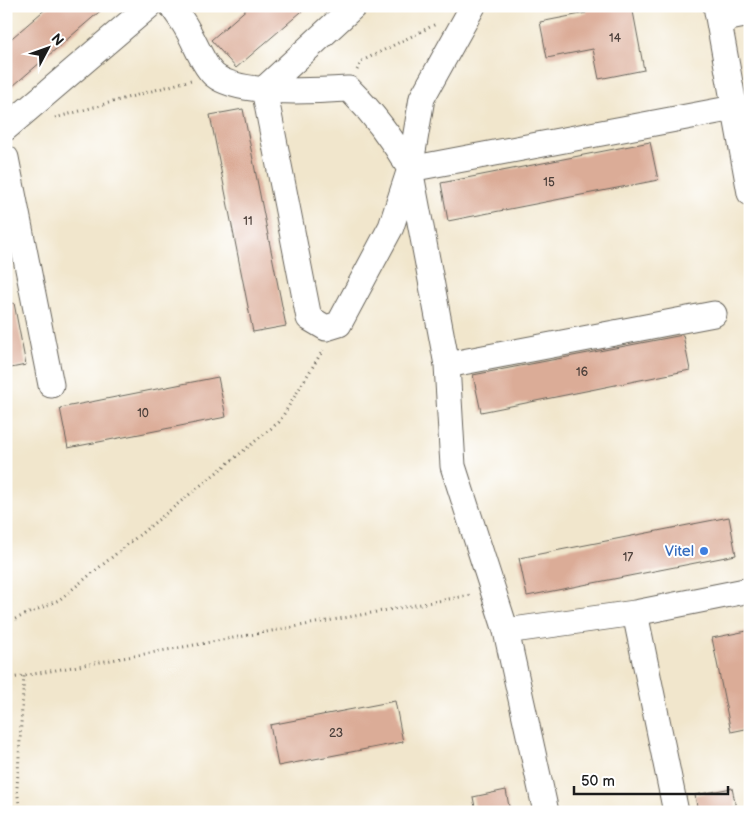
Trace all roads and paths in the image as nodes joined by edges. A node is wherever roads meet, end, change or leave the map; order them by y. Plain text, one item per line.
1 (149, 6) edge
2 (172, 6) edge
3 (354, 6) edge
4 (473, 6) edge
5 (717, 13) edge
6 (750, 14) edge
7 (438, 23) dead end
8 (213, 74) junction
9 (264, 89) junction
10 (349, 89) junction
11 (734, 108) junction
12 (53, 118) dead end
13 (6, 128) edge
14 (6, 158) edge
15 (410, 169) junction
16 (750, 193) edge
17 (714, 314) dead end
18 (339, 324) junction
19 (447, 365) junction
20 (51, 385) dead end
21 (750, 590) edge
22 (493, 591) junction
23 (635, 613) junction
24 (6, 623) edge
25 (506, 631) junction
26 (24, 676) junction
27 (6, 679) edge
28 (20, 812) edge
29 (546, 812) edge
30 (676, 812) edge

1 - 13 street
2 - 8 street
3 - 9 street
4 - 15 street
5 - 6 street
5 - 11 street
7 - 10 path
8 - 9 street
8 - 12 path
9 - 10 street
9 - 18 street
10 - 15 street
11 - 15 street
11 - 16 street
14 - 20 street
15 - 18 street
15 - 19 street
17 - 19 street
18 - 24 path
19 - 22 street
21 - 23 street
22 - 25 street
22 - 26 path
23 - 25 street
23 - 30 street
25 - 29 street
26 - 27 path
26 - 28 path

